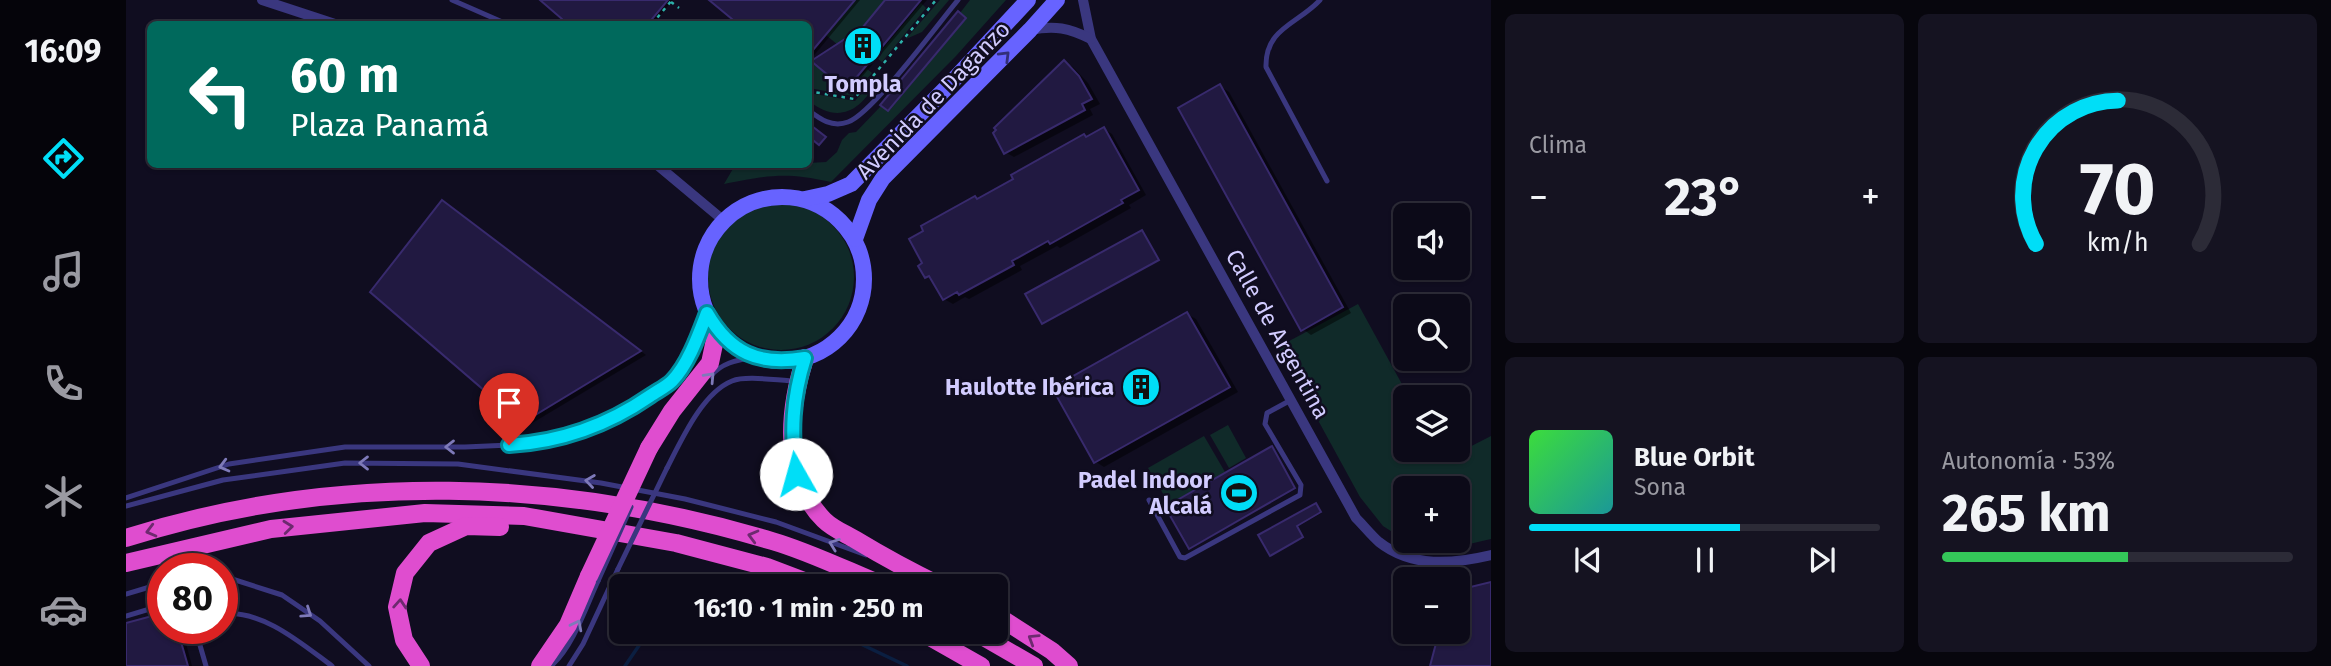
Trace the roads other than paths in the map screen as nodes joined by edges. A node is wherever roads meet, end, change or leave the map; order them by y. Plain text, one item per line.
1 (262, 0) edge
2 (452, 0) edge
3 (958, 0) edge
4 (1028, 0) edge
5 (1057, 0) edge
6 (1083, 0) edge
7 (1320, 0) edge
8 (275, 2) edge
9 (327, 21) edge
10 (500, 21) edge
11 (1030, 30) junction
12 (1091, 39) junction
13 (812, 113) edge
14 (661, 168) edge
15 (1327, 181) dead end
16 (806, 199) junction
17 (723, 220) junction
18 (855, 239) junction
19 (707, 313) junction
20 (717, 330) junction
21 (753, 356) junction
22 (805, 358) junction
23 (707, 380) dead end
24 (797, 381) junction
25 (1291, 400) junction
26 (677, 418) dead end
27 (652, 454) junction
28 (640, 487) dead end
29 (126, 498) edge
30 (1149, 500) dead end
31 (126, 506) edge
32 (589, 528) junction
33 (126, 538) edge
34 (1491, 555) edge
35 (126, 563) edge
36 (899, 565) junction
37 (785, 574) edge
38 (855, 574) edge
39 (917, 574) edge
40 (594, 579) junction
41 (238, 581) edge
42 (147, 588) edge
43 (126, 594) edge
44 (147, 610) edge
45 (238, 615) edge
46 (126, 616) edge
47 (1008, 623) edge
48 (200, 644) edge
49 (942, 644) edge
50 (996, 644) edge
51 (206, 666) edge
52 (332, 666) edge
53 (369, 666) edge
54 (421, 666) edge
55 (540, 666) edge
56 (551, 666) edge
57 (569, 666) edge
58 (981, 666) edge
59 (1034, 666) edge
60 (1069, 666) edge

1 - 8 street
2 - 10 lane
3 - 13 lane
4 - 16 main road, Avenida de Daganzo
5 - 11 main road, Avenida de Daganzo
6 - 12 street, Calle de Argentina
7 - 15 lane
8 - 9 street
11 - 12 street
18 -> 11 main road, Avenida de Daganzo
12 - 25 street, Calle de Argentina
14 - 17 street
16 - 17 main road
16 - 18 main road
17 - 19 main road
18 - 22 main road
19 - 20 main road
19 -> 29 lane
20 - 21 main road
20 - 27 highway
21 - 22 main road
23 -> 21 lane
22 - 24 highway
24 - 36 highway
24 - 57 lane, bridge
25 - 30 lane
25 - 34 street, Calle de Argentina
26 - 27 lane
27 - 40 highway, bridge
28 - 40 lane, bridge
36 -> 31 lane
35 -> 32 highway
32 - 37 highway
54 -> 32 highway
38 -> 33 highway
36 - 39 highway
40 - 55 highway
56 -> 40 lane
41 -> 53 lane
42 - 43 lane
44 - 46 lane
45 - 52 lane
60 -> 47 highway
48 - 51 lane
49 - 58 highway
50 - 59 highway

